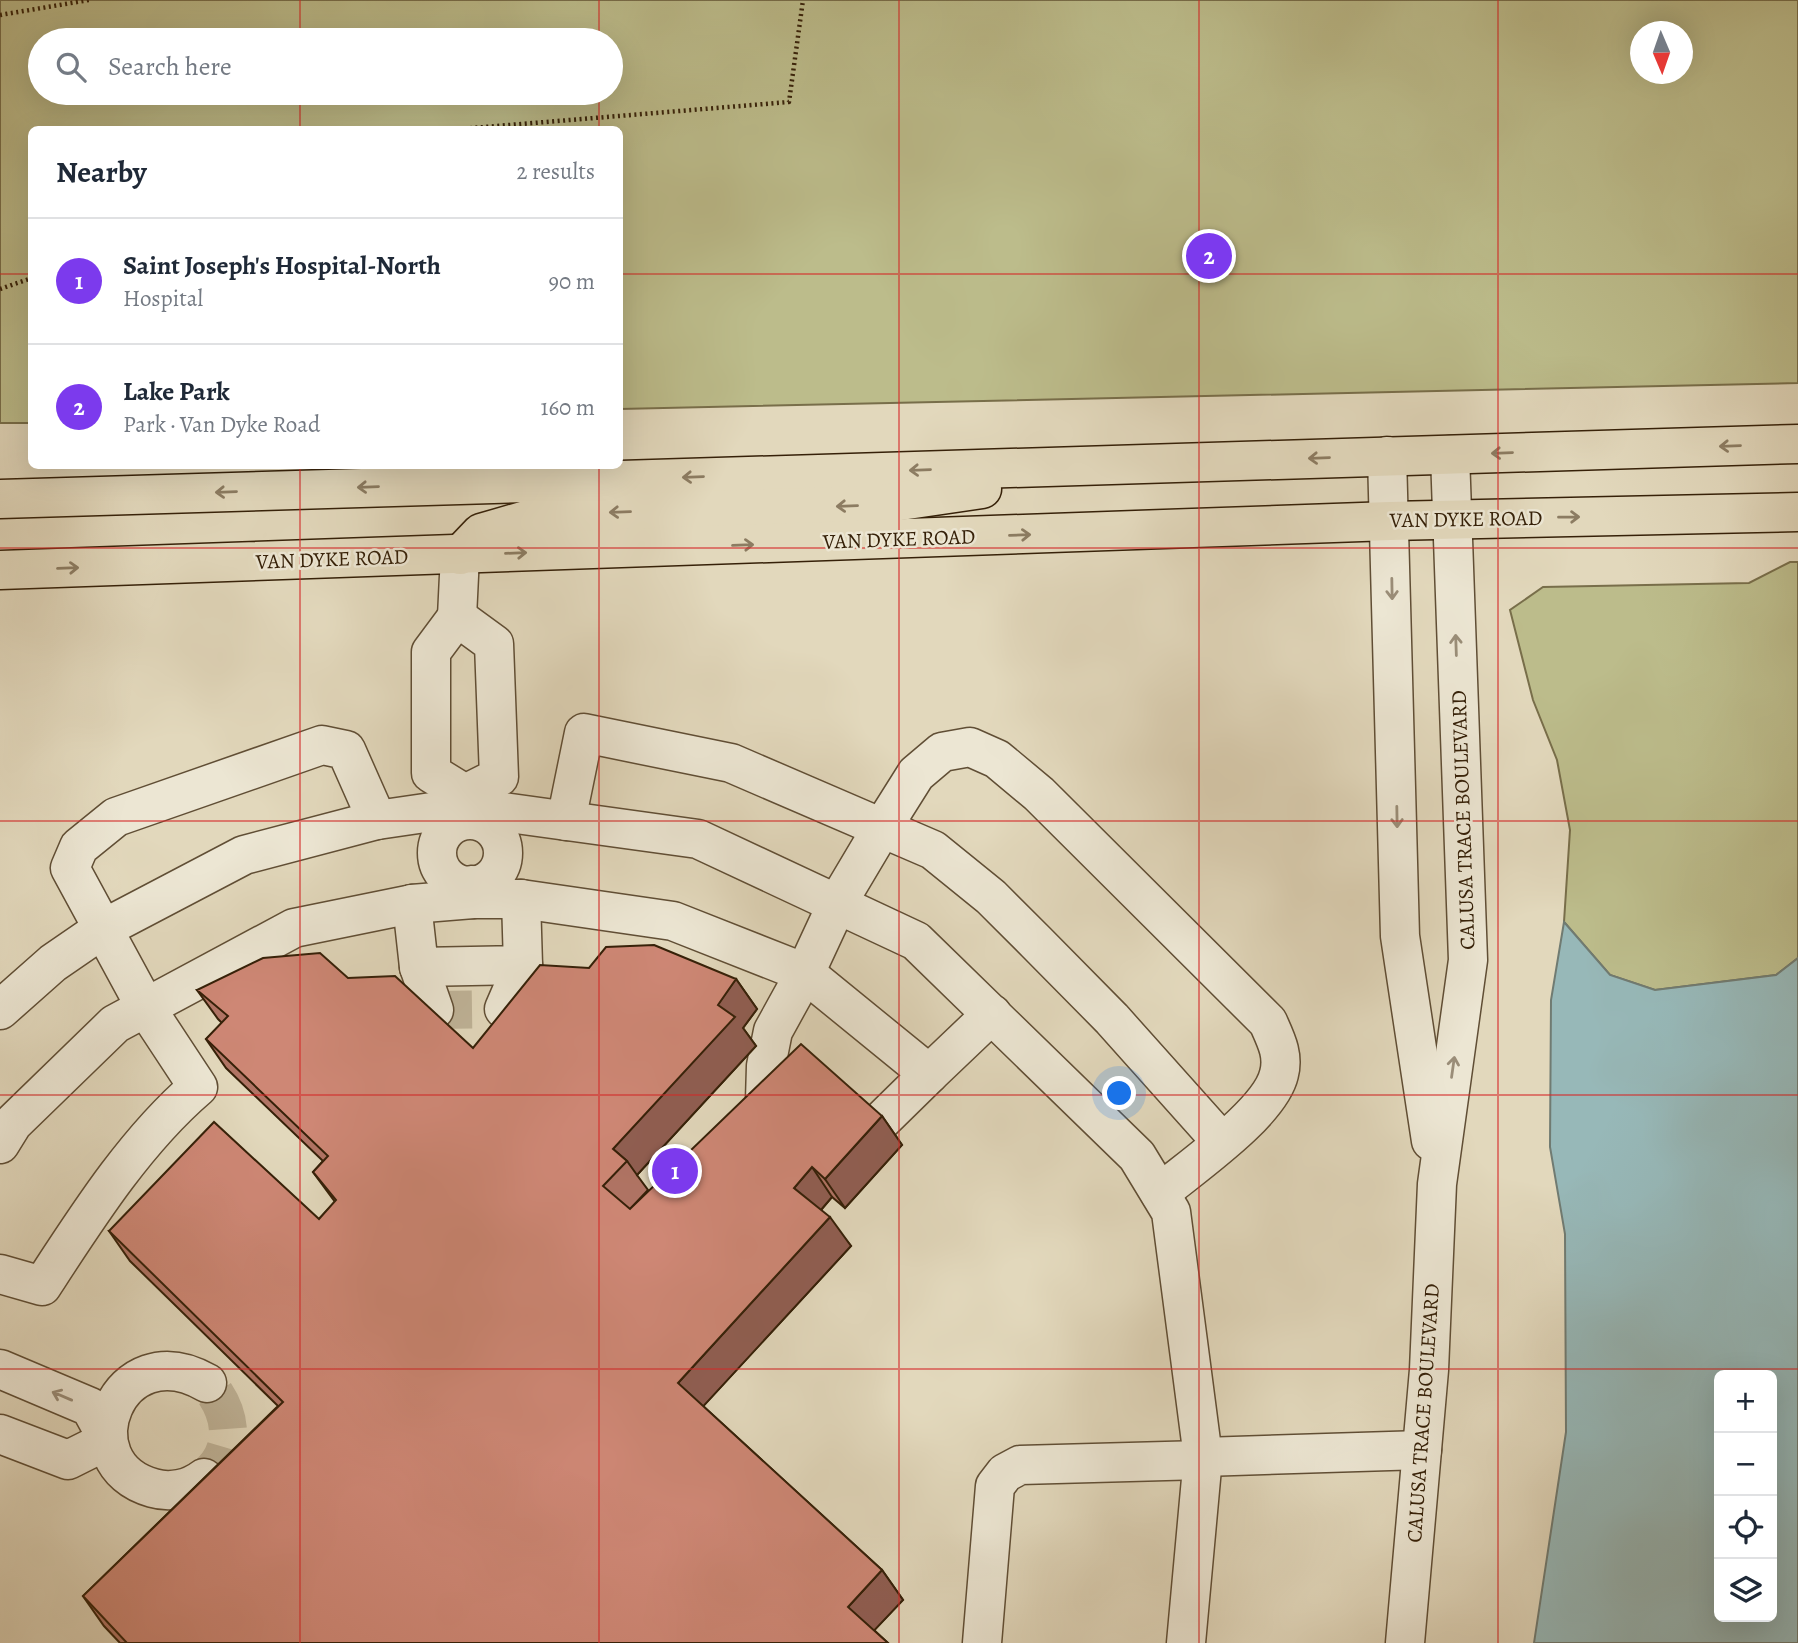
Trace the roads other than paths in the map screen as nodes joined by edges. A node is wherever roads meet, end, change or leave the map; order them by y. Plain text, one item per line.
1 (1798, 444) edge
2 (1450, 455) junction
3 (1387, 456) junction
4 (1157, 463) junction
5 (0, 499) edge
6 (1798, 512) edge
7 (1452, 520) junction
8 (1390, 521) junction
9 (460, 555) junction
10 (0, 570) edge
11 (457, 617) junction
12 (466, 807) junction
13 (377, 820) junction
14 (566, 821) junction
15 (882, 828) junction
16 (473, 892) junction
17 (522, 899) junction
18 (838, 902) junction
19 (412, 904) junction
20 (101, 930) junction
21 (523, 965) junction
22 (419, 967) junction
23 (805, 973) junction
24 (146, 1008) junction
25 (504, 1009) edge
26 (0, 1010) edge
27 (434, 1010) edge
28 (992, 1014) junction
29 (929, 1074) junction
30 (778, 1116) edge
31 (878, 1124) edge
32 (1222, 1141) junction
33 (0, 1144) edge
34 (1437, 1184) junction
35 (1160, 1193) junction
36 (0, 1274) edge
37 (2, 1374) edge
38 (207, 1384) tunnel mouth
39 (0, 1434) edge
40 (108, 1440) junction
41 (1422, 1451) junction
42 (1203, 1458) junction
43 (204, 1478) tunnel mouth
44 (982, 1643) edge
45 (1186, 1643) edge
46 (1405, 1643) edge

1 -> 2 main road
2 - 3 main road
2 - 7 street, CALUSA TRACE BOULEVARD
3 -> 4 main road
3 - 8 street, CALUSA TRACE BOULEVARD
4 -> 5 main road
4 -> 9 main road
7 -> 6 main road, VAN DYKE ROAD
7 - 8 main road, VAN DYKE ROAD
34 -> 7 street, CALUSA TRACE BOULEVARD
9 -> 8 main road, VAN DYKE ROAD
8 -> 34 street, CALUSA TRACE BOULEVARD
10 -> 9 main road, VAN DYKE ROAD
9 - 11 street
11 - 12 street
11 - 12 street
12 - 13 street
12 - 14 street
12 - 16 street
13 - 20 street
13 - 20 street
14 - 15 street
14 - 18 street
15 - 18 street
15 - 32 street
15 - 32 street
16 - 17 street
16 - 19 street
17 - 21 street
17 - 23 street
18 - 23 street
18 - 28 street
19 - 22 street
19 - 24 street
20 - 24 street
20 - 26 street
21 - 22 street
21 - 25 street
22 - 27 street
23 - 29 street
23 - 30 street
24 - 33 street
24 - 36 street
28 - 29 street
28 - 35 street
29 - 31 street
32 - 35 street
34 - 41 street, CALUSA TRACE BOULEVARD
35 - 42 street
40 -> 37 street
38 - 40 street
39 - 40 street
40 - 43 street
41 - 42 street
41 - 46 street, CALUSA TRACE BOULEVARD
42 - 44 street
42 - 45 street

